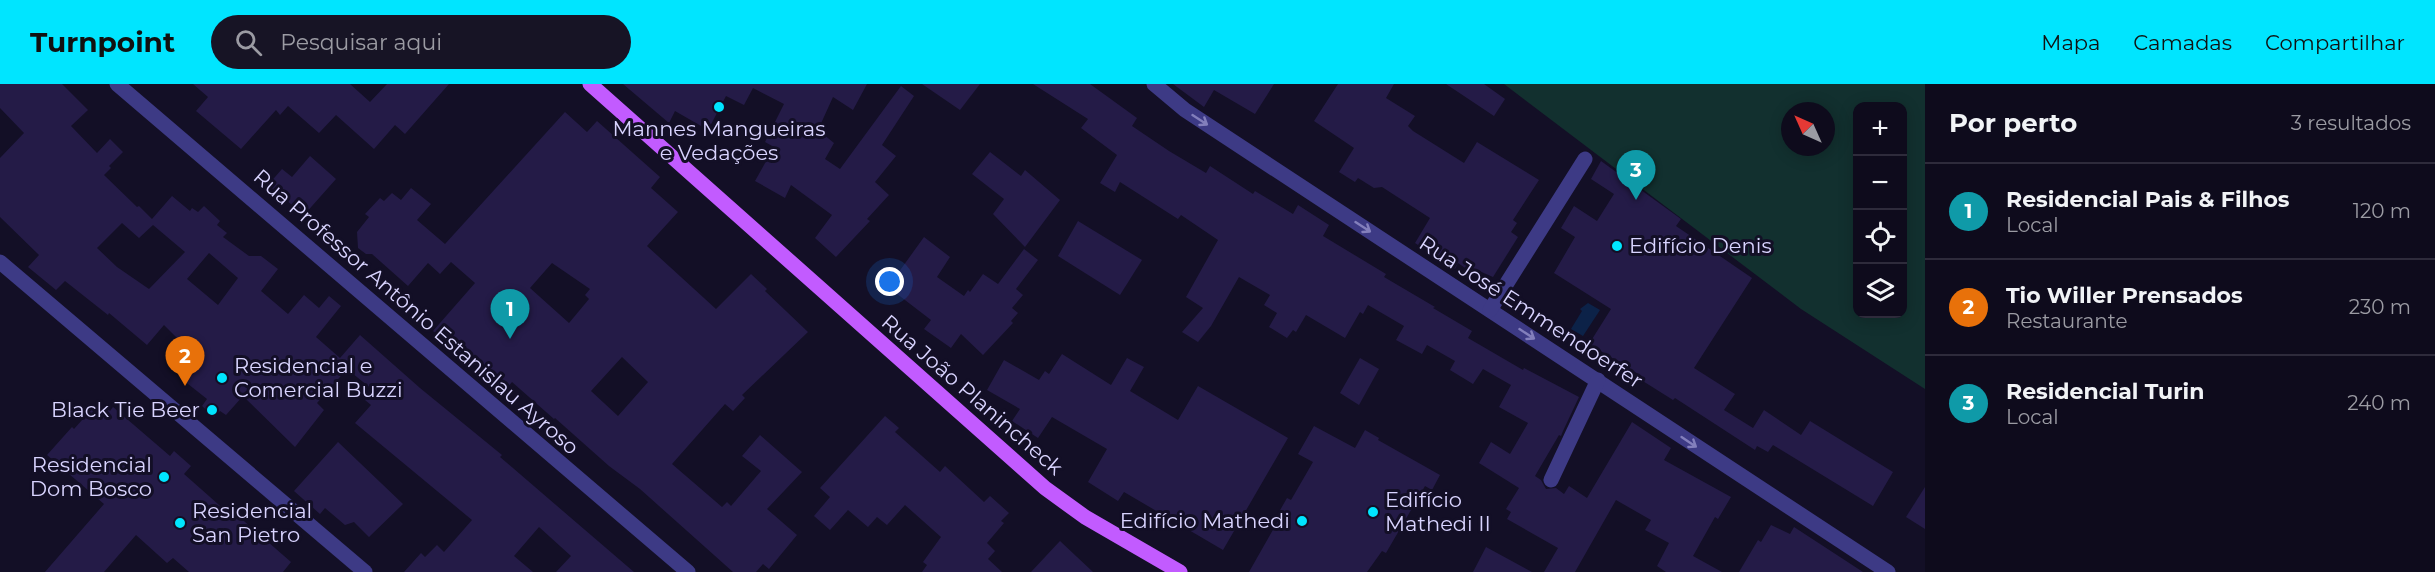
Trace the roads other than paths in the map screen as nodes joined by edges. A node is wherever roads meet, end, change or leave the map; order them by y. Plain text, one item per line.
1 (117, 84) edge
2 (590, 84) edge
3 (1155, 84) edge
4 (1585, 159) dead end
5 (0, 262) edge
6 (1490, 310) junction
7 (1598, 380) junction
8 (1551, 480) dead end
9 (365, 572) edge
10 (688, 572) edge
11 (1180, 572) edge
12 (1888, 572) edge

1 - 10 street, Rua Professor Antônio Estanislau Ayroso
2 - 11 main road, Rua João Planincheck
3 -> 6 street, Rua José Emmendoerfer
4 - 6 street
5 - 9 street
6 -> 7 street, Rua José Emmendoerfer
7 - 8 street
7 -> 12 street, Rua José Emmendoerfer

